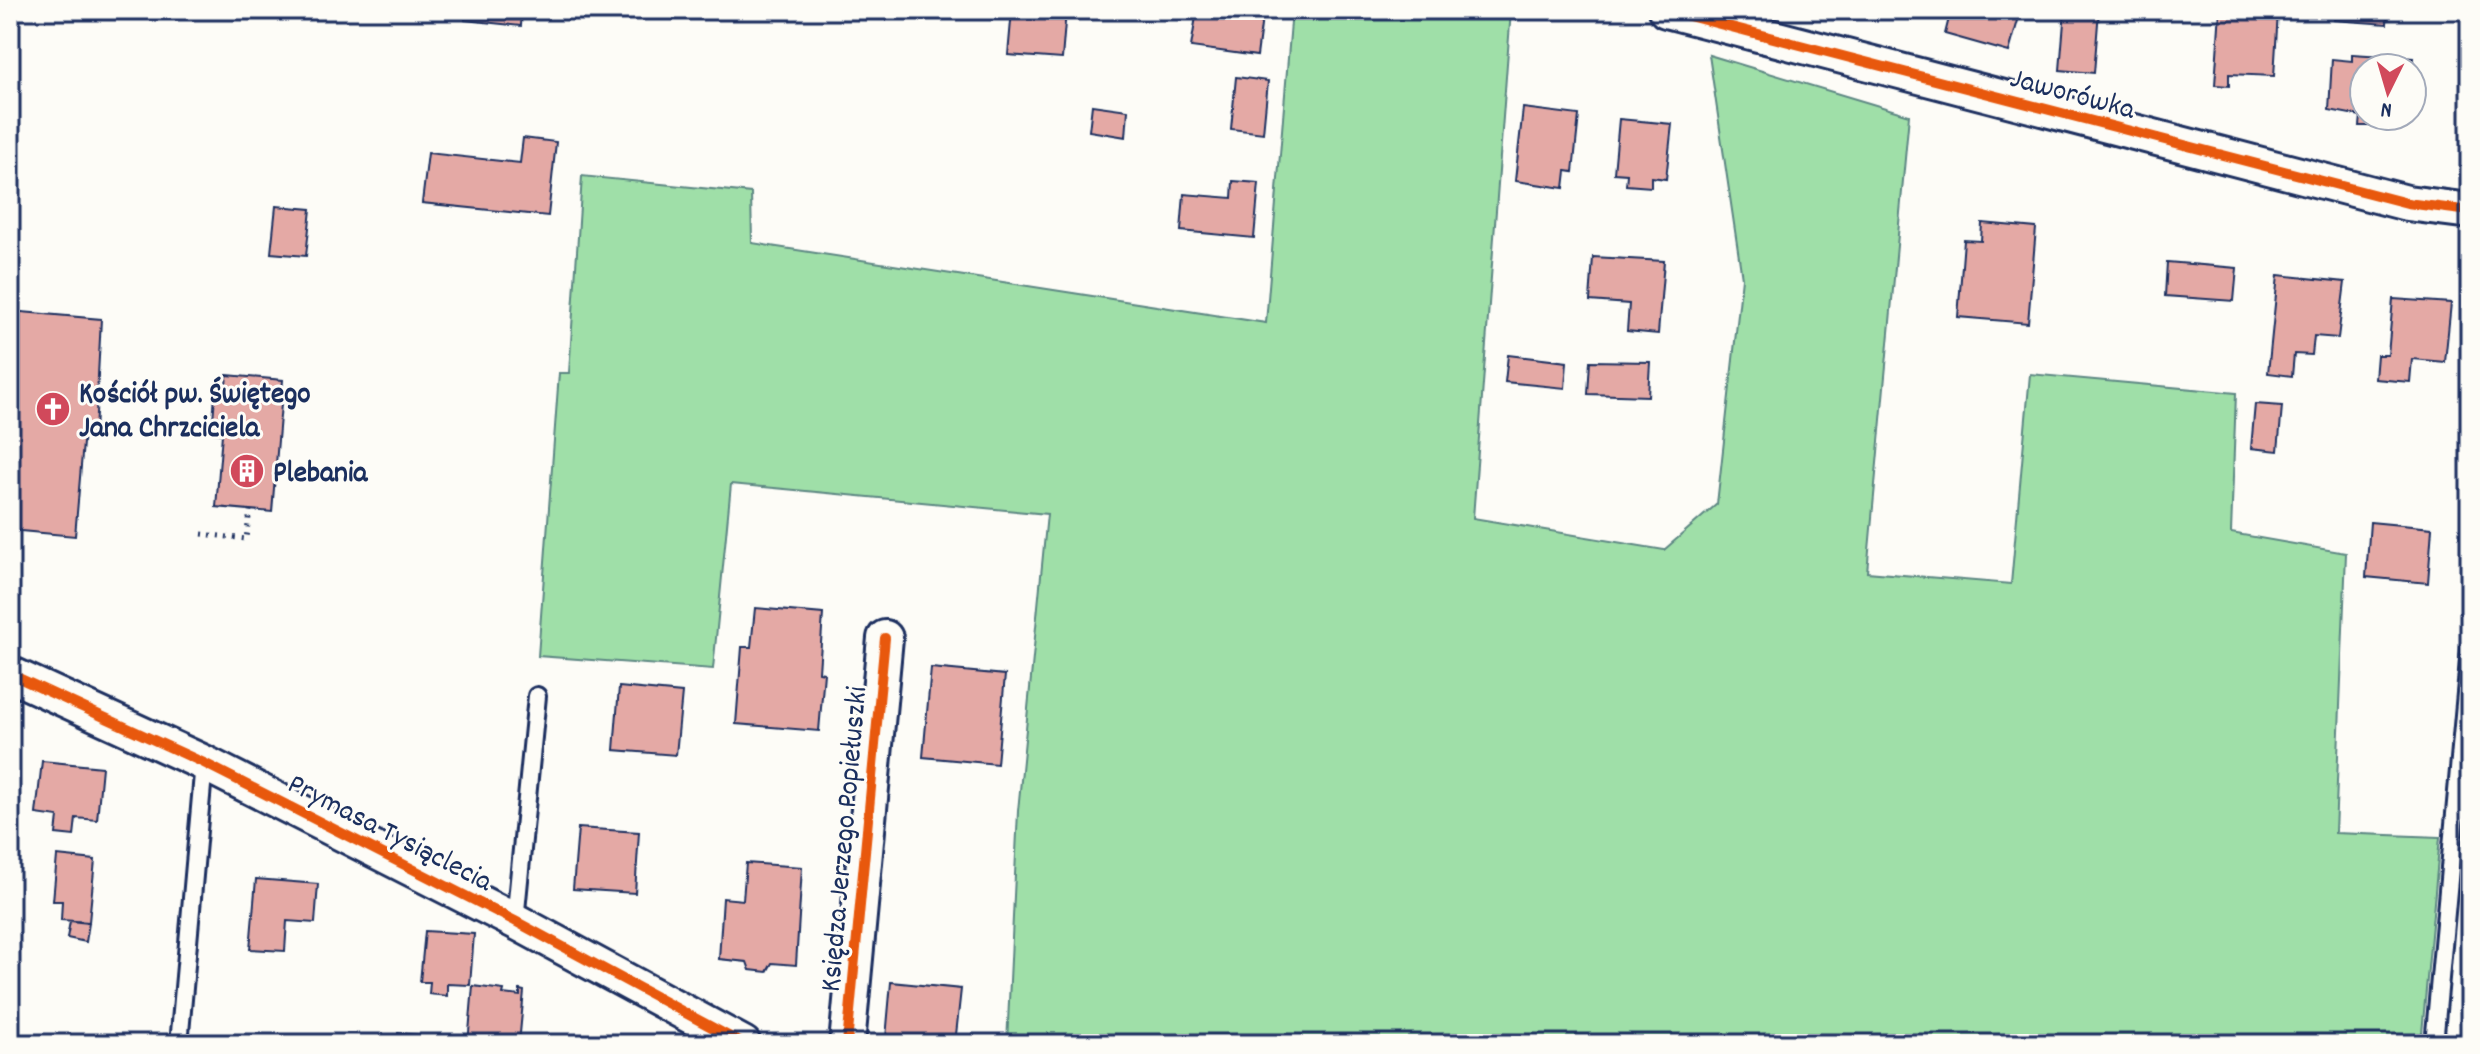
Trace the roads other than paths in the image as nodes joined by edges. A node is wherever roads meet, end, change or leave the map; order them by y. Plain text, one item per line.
1 (1666, 10) edge
2 (2470, 211) edge
3 (885, 638) dead end
4 (2470, 649) edge
5 (10, 674) edge
6 (537, 696) dead end
7 (204, 763) junction
8 (515, 921) junction
9 (179, 1044) edge
10 (743, 1044) edge
11 (847, 1044) edge
12 (2434, 1044) edge

1 - 2 street, Jaworówka
3 - 11 street, Księdza Jerzego Popiełuszki
4 - 12 lane
5 - 7 street, Prymasa Tysiąclecia
6 - 8 lane
7 - 8 street, Prymasa Tysiąclecia
7 - 9 lane
8 - 10 street, Prymasa Tysiąclecia

